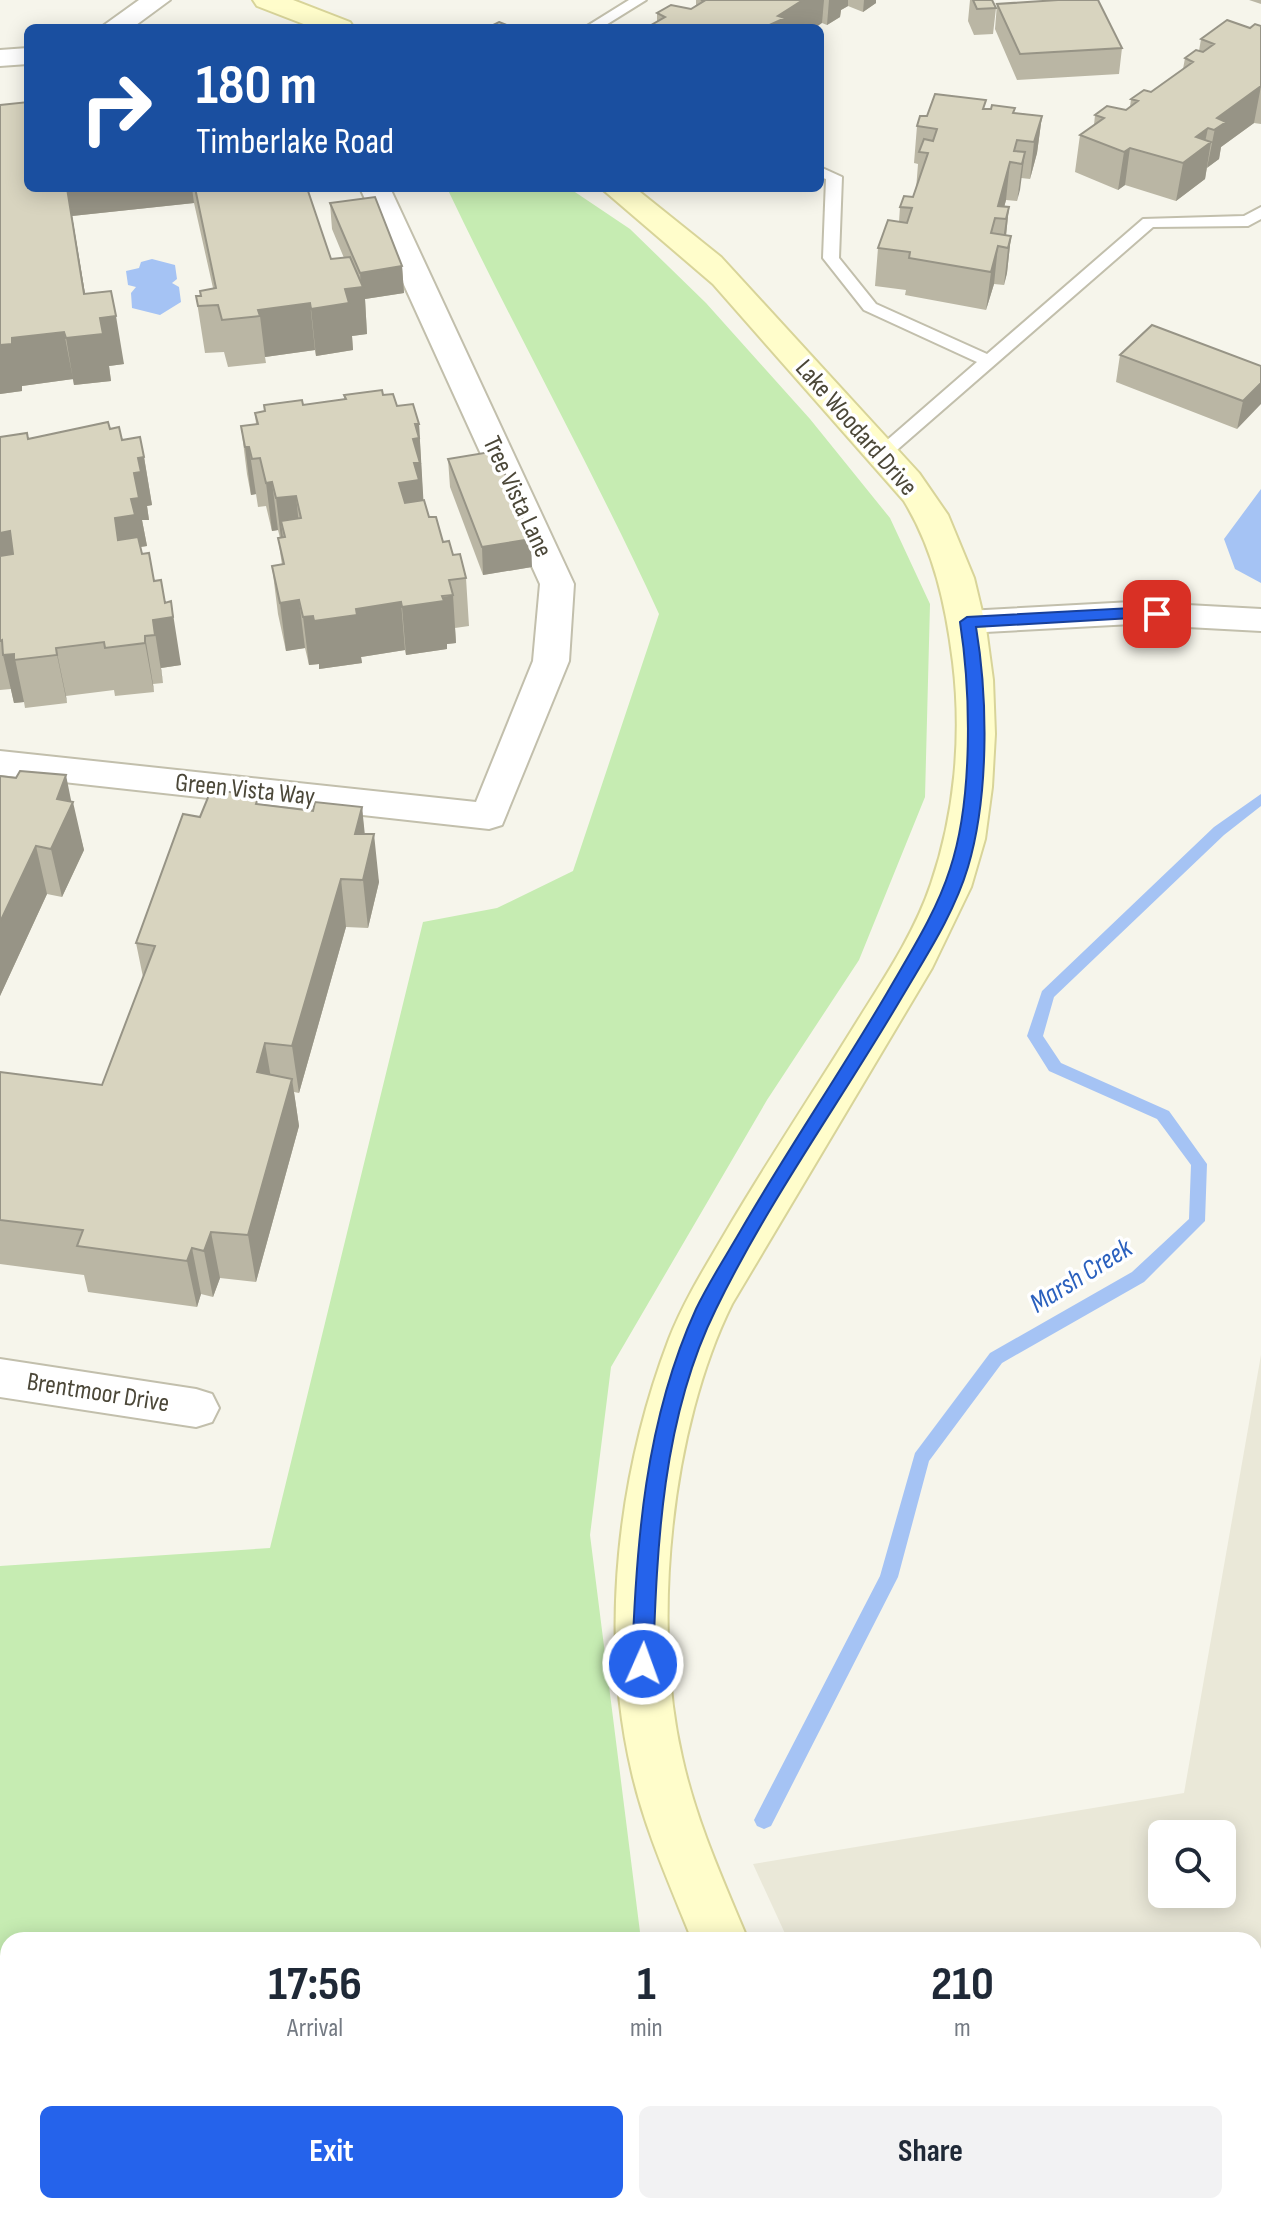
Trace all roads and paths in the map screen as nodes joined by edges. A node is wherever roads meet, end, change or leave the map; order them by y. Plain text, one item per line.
1 (157, 0) edge
2 (267, 0) edge
3 (639, 0) edge
4 (120, 24) edge
5 (330, 24) edge
6 (598, 24) edge
7 (24, 56) edge
8 (0, 58) edge
9 (824, 173) edge
10 (377, 192) edge
11 (621, 192) edge
12 (1261, 212) edge
13 (990, 362) junction
14 (884, 452) junction
15 (1261, 620) edge
16 (967, 622) junction
17 (0, 763) edge
18 (489, 816) joint
19 (0, 1378) edge
20 (196, 1408) dead end
21 (717, 1932) edge

1 - 4 street
2 - 5 street
3 - 6 lane
7 - 8 street
9 - 13 lane
10 - 18 street, Tree Vista Lane
11 - 14 street, Lake Woodard Drive
12 - 13 lane
13 - 14 lane
14 - 16 street, Lake Woodard Drive
15 - 16 street
16 - 21 street, Lake Woodard Drive
17 - 18 street, Green Vista Way
19 - 20 street, Brentmoor Drive

